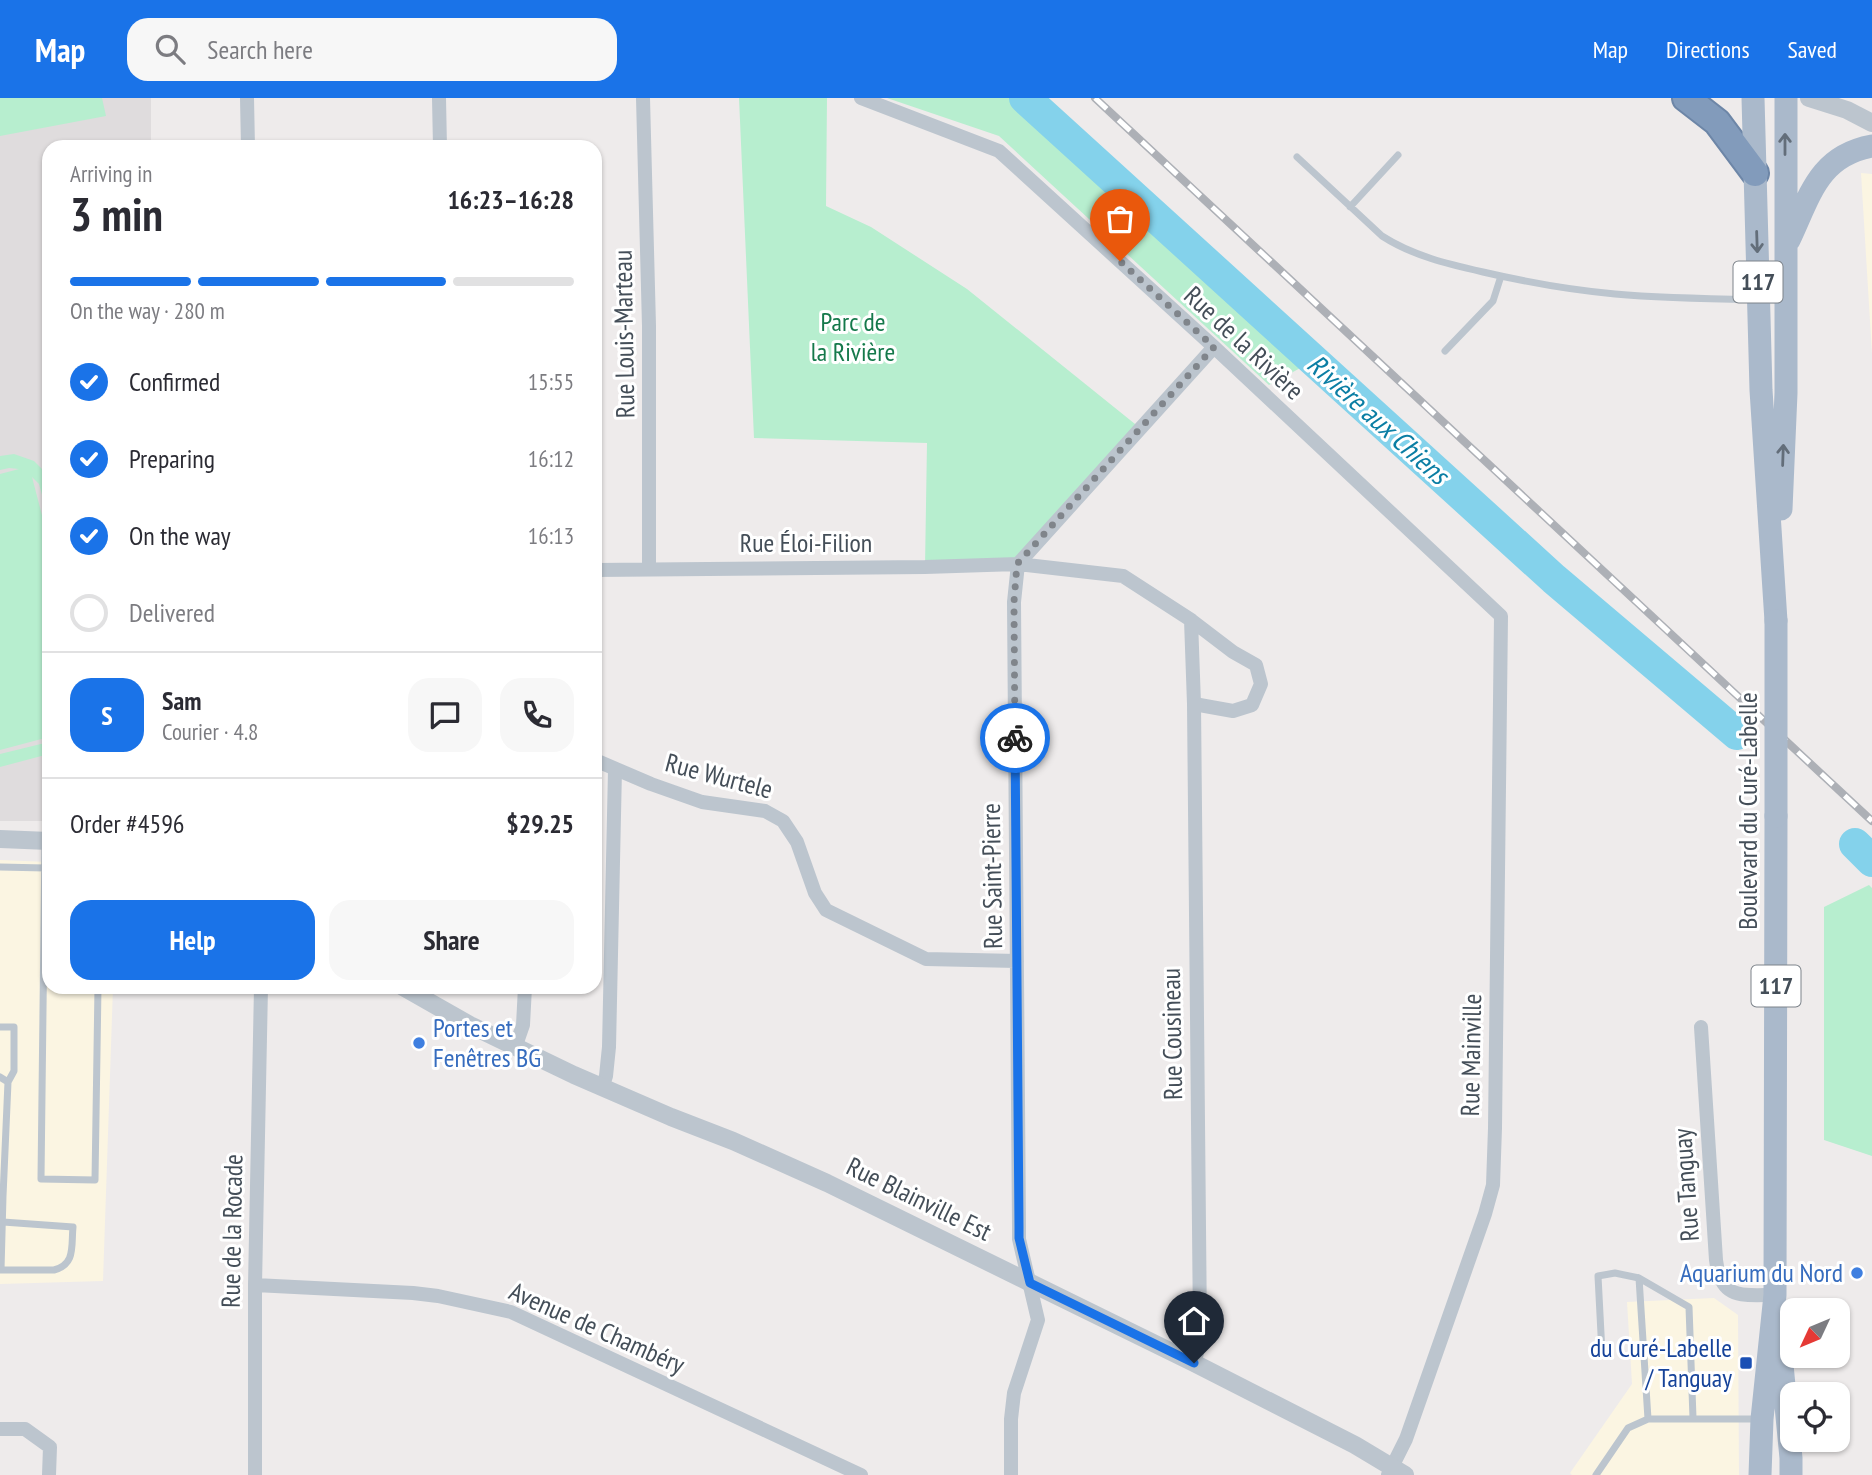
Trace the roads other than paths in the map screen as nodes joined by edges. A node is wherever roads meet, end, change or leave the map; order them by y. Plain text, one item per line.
1 (247, 98) edge
2 (439, 98) edge
3 (643, 98) edge
4 (861, 98) edge
5 (1686, 98) edge
6 (1753, 98) edge
7 (1786, 98) edge
8 (1809, 98) edge
9 (1872, 123) edge
10 (248, 140) edge
11 (440, 140) edge
12 (1872, 146) edge
13 (1398, 155) dead end
14 (1297, 157) dead end
15 (1755, 173) junction
16 (1350, 207) junction
17 (1787, 246) junction
18 (1501, 276) junction
19 (1759, 300) junction
20 (1786, 300) junction
21 (1214, 347) junction
22 (1444, 351) dead end
23 (1017, 564) junction
24 (649, 569) junction
25 (602, 570) edge
26 (1501, 616) joint
27 (1191, 620) junction
28 (1776, 621) junction
29 (1194, 704) junction
30 (602, 763) edge
31 (615, 769) junction
32 (0, 839) edge
33 (42, 841) edge
34 (0, 867) edge
35 (42, 868) edge
36 (1017, 961) junction
37 (43, 994) edge
38 (98, 994) edge
39 (261, 994) edge
40 (415, 994) edge
41 (525, 994) edge
42 (0, 1027) edge
43 (1701, 1027) dead end
44 (515, 1048) junction
45 (0, 1077) edge
46 (8, 1082) junction
47 (602, 1088) junction
48 (2, 1196) edge
49 (3, 1222) junction
50 (1, 1242) edge
51 (1, 1270) edge
52 (1639, 1278) junction
53 (1030, 1283) junction
54 (255, 1285) junction
55 (1775, 1295) junction
56 (1602, 1353) dead end
57 (1194, 1363) junction
58 (1693, 1418) junction
59 (1648, 1419) junction
60 (1762, 1419) junction
61 (0, 1429) edge
62 (1395, 1473) edge
63 (50, 1475) edge
64 (255, 1475) edge
65 (861, 1475) edge
66 (1011, 1475) edge
67 (1596, 1475) edge
68 (1760, 1475) edge
69 (1791, 1475) edge

1 - 10 street
2 - 11 street
3 - 24 street, Rue Louis-Marteau
4 - 21 street, Rue de la Rivière
5 - 15 highway
6 - 15 main road, Boulevard du Curé-Labelle / 117
17 -> 7 main road, Boulevard du Curé-Labelle
8 - 9 street
12 - 17 main road
13 - 16 lane
14 - 16 lane
15 -> 19 main road, Boulevard du Curé-Labelle / 117
16 - 18 lane
17 - 20 main road, Boulevard du Curé-Labelle / 117
18 - 19 lane
18 - 22 lane
19 - 20 lane
19 - 28 main road, Boulevard du Curé-Labelle / 117
28 -> 20 main road, Boulevard du Curé-Labelle / 117
21 - 23 street
21 - 26 street, Rue de la Rivière
23 - 24 street, Rue Éloi-Filion
23 - 27 street
23 - 36 street, Rue Saint-Pierre
24 - 25 street, Rue Éloi-Filion
26 - 62 street, Rue Mainville
27 - 29 street, Rue Cousineau
27 - 29 street
28 - 55 main road, Boulevard du Curé-Labelle / 117, bridge
29 - 57 street, Rue Cousineau
30 - 31 street, Rue Wurtele
31 - 36 street, Rue Wurtele
31 - 47 street
32 - 33 street
34 - 35 lane
36 - 53 street, Rue Saint-Pierre
37 - 38 lane
39 - 54 street, Rue de la Rocade
40 - 44 street, Rue Blainville Est
41 - 44 street
42 - 46 lane
43 - 55 street, Rue Tanguay
44 - 47 street, Rue Blainville Est
45 - 46 lane
46 - 48 lane
47 - 53 street, Rue Blainville Est
48 - 49 lane
49 - 50 lane
49 - 51 lane
50 - 51 lane
52 - 56 lane
52 - 58 lane
52 - 59 lane
53 - 57 street, Rue Blainville Est
53 - 66 street, Rue Saint-Pierre
54 - 64 street, Rue de la Rocade
54 - 65 street, Avenue de Chambéry
55 - 60 main road, Boulevard du Curé-Labelle / 117
55 - 69 main road, Boulevard du Curé-Labelle / 117
57 - 62 street, Rue Blainville Est
58 - 59 lane
58 - 60 lane
59 - 67 lane
60 - 68 main road, Boulevard du Curé-Labelle / 117
61 - 63 street

